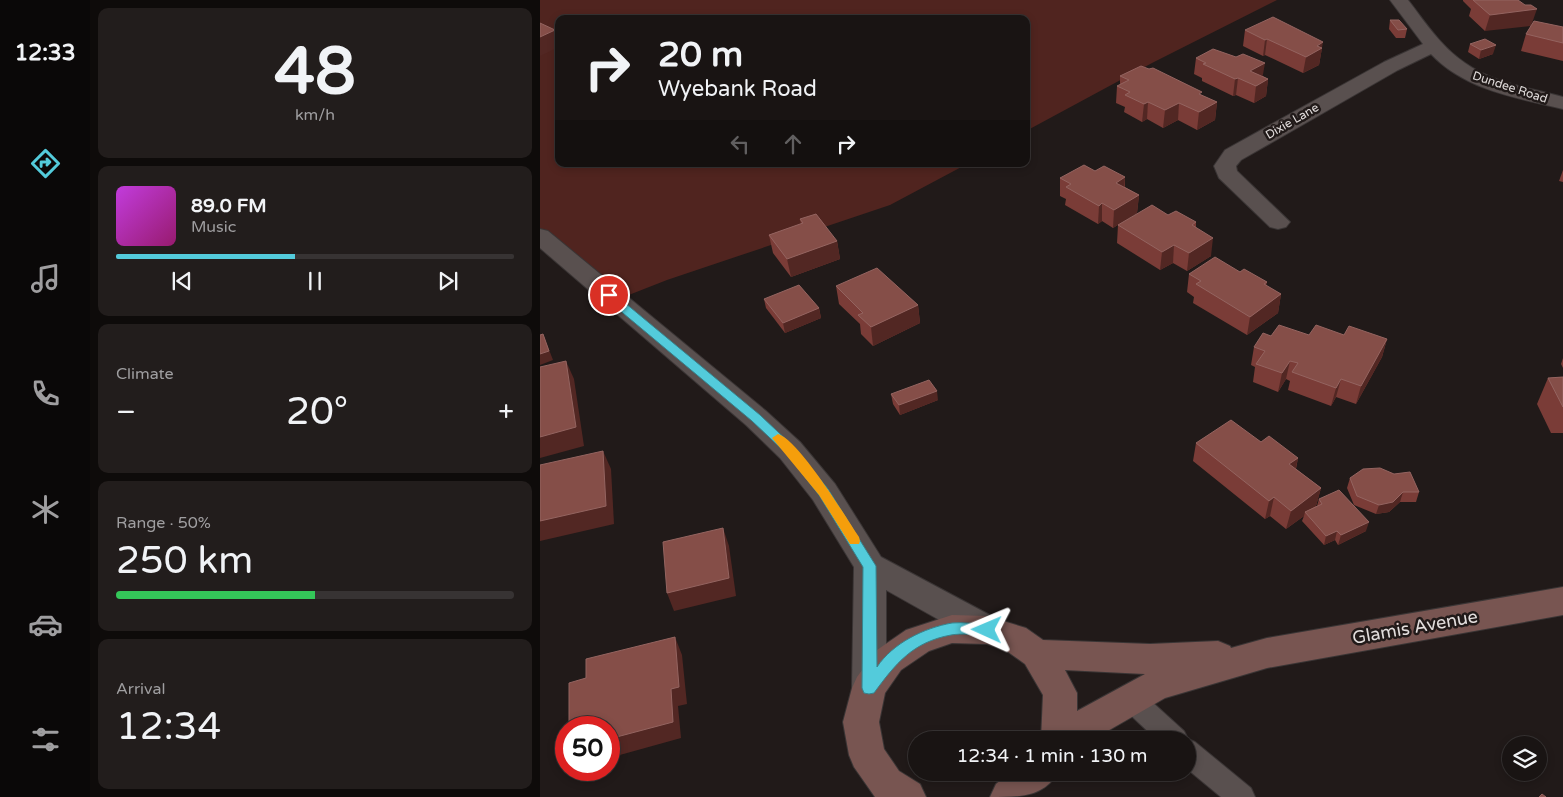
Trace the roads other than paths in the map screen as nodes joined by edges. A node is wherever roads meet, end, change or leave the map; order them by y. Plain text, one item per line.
1 (1399, 0) edge
2 (1433, 46) junction
3 (1563, 103) edge
4 (1278, 222) dead end
5 (540, 236) edge
6 (870, 566) junction
7 (1563, 601) edge
8 (987, 630) junction
9 (1267, 653) junction
10 (1037, 654) junction
11 (869, 688) junction
12 (1131, 699) junction
13 (1059, 731) edge
14 (1075, 731) edge
15 (1165, 731) edge
16 (1196, 759) edge
17 (1037, 781) edge
18 (907, 797) edge
19 (1009, 797) edge
20 (1241, 797) edge

1 - 2 street, Dundee Road
2 - 3 street, Dundee Road
2 - 4 street, Dixie Lane
5 - 6 street
6 - 8 street
6 - 11 street
7 - 9 main road, Glamis Avenue
8 - 10 main road
8 - 11 main road
9 - 10 main road, Glamis Avenue
9 - 12 main road, Glamis Avenue
10 - 13 main road
11 - 18 main road
12 - 14 main road, Glamis Avenue
12 - 15 lane
16 - 20 lane
17 - 19 main road

